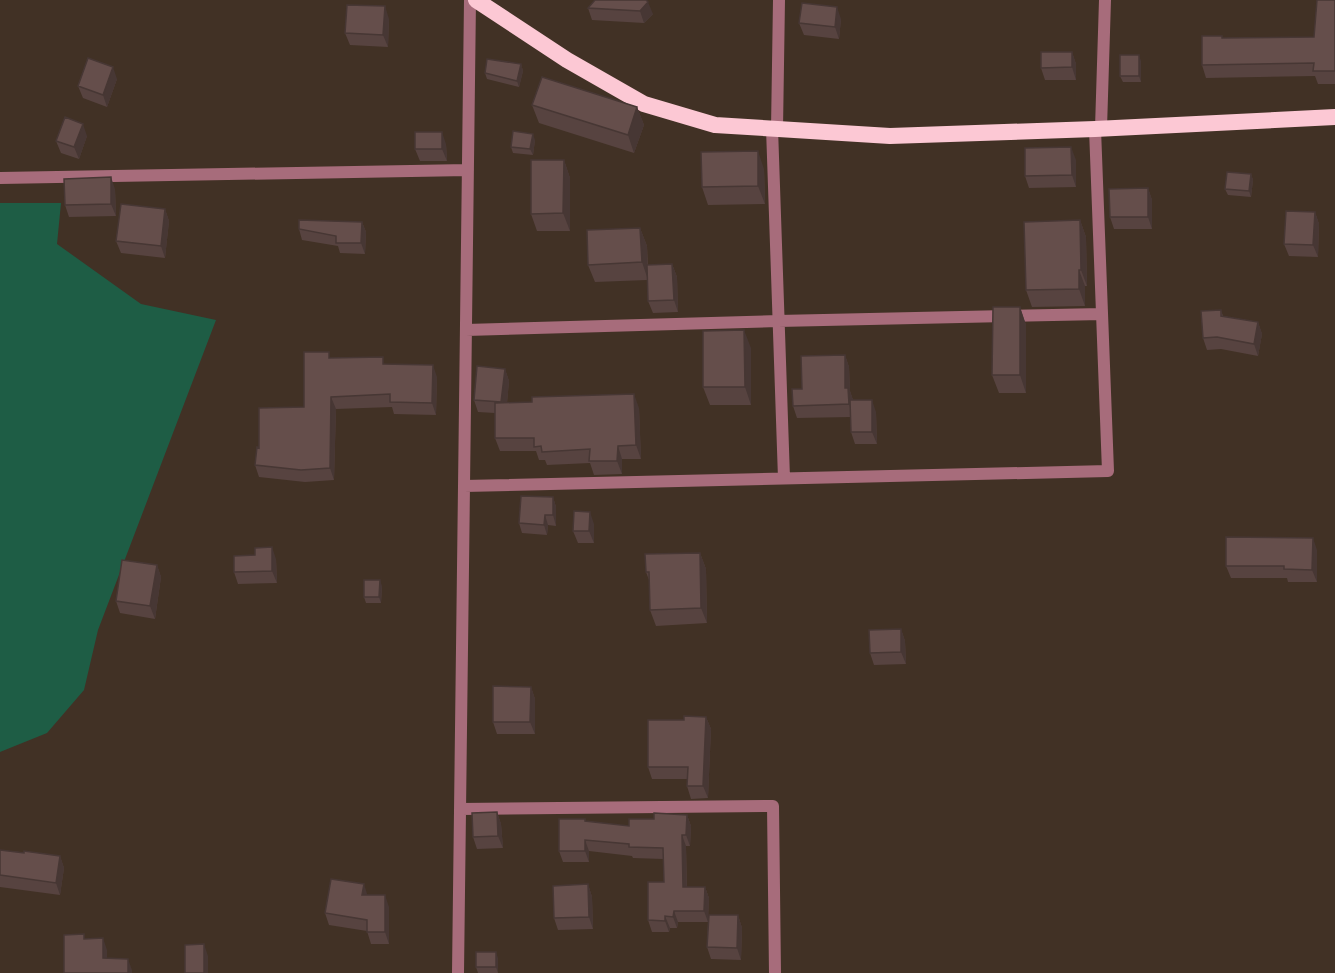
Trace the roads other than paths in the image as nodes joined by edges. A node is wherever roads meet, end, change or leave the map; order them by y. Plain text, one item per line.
1 (470, 0) edge
2 (476, 0) edge
3 (779, 0) edge
4 (1105, 0) edge
5 (1335, 117) edge
6 (774, 129) junction
7 (1098, 129) junction
8 (468, 170) junction
9 (0, 178) edge
10 (1102, 314) junction
11 (778, 321) junction
12 (466, 330) junction
13 (784, 478) junction
14 (464, 486) junction
15 (460, 809) junction
16 (458, 973) edge
17 (775, 973) edge

1 - 8 street
2 - 6 highway
3 - 6 street
4 - 7 street
5 - 7 highway
6 - 7 highway
6 - 11 street
7 - 10 street
8 - 9 street
8 - 12 street
10 - 11 street
10 - 13 street
11 - 12 street
11 - 13 street
12 - 14 street
13 - 14 street
14 - 15 street
15 - 16 street
15 - 17 street

